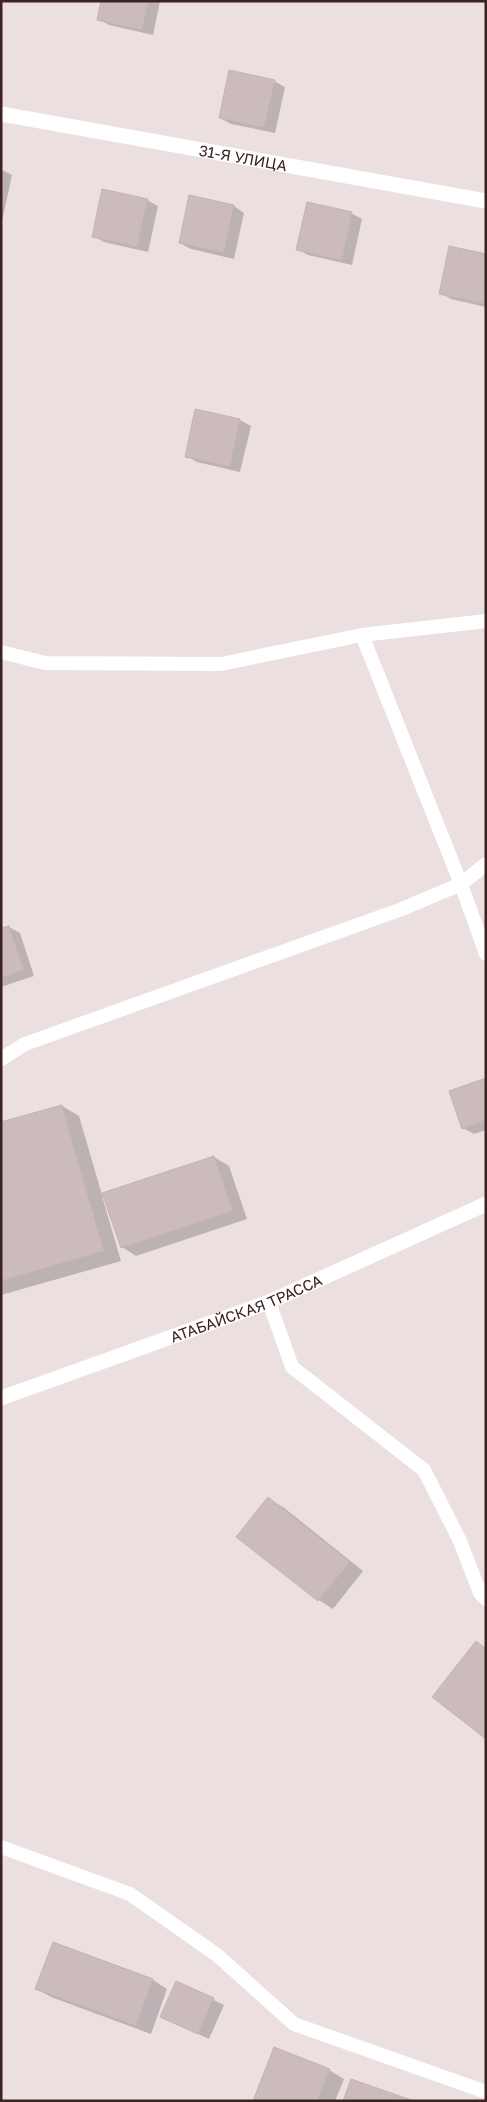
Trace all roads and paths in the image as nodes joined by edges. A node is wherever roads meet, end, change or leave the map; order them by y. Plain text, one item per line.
1 (1, 114) edge
2 (486, 201) edge
3 (486, 621) edge
4 (362, 635) junction
5 (1, 652) edge
6 (486, 864) edge
7 (461, 884) junction
8 (486, 954) edge
9 (1, 1059) edge
10 (486, 1204) edge
11 (269, 1302) junction
12 (1, 1398) edge
13 (486, 1599) edge
14 (1, 1846) edge
15 (486, 2092) edge

1 - 2 main road, 31-Я УЛИЦА
3 - 4 lane
4 - 5 lane
4 - 7 lane
6 - 7 lane
7 - 8 lane
7 - 9 lane
10 - 11 main road, АТАБАЙСКАЯ ТРАССА
11 - 12 main road, АТАБАЙСКАЯ ТРАССА
11 - 13 lane
14 - 15 lane

